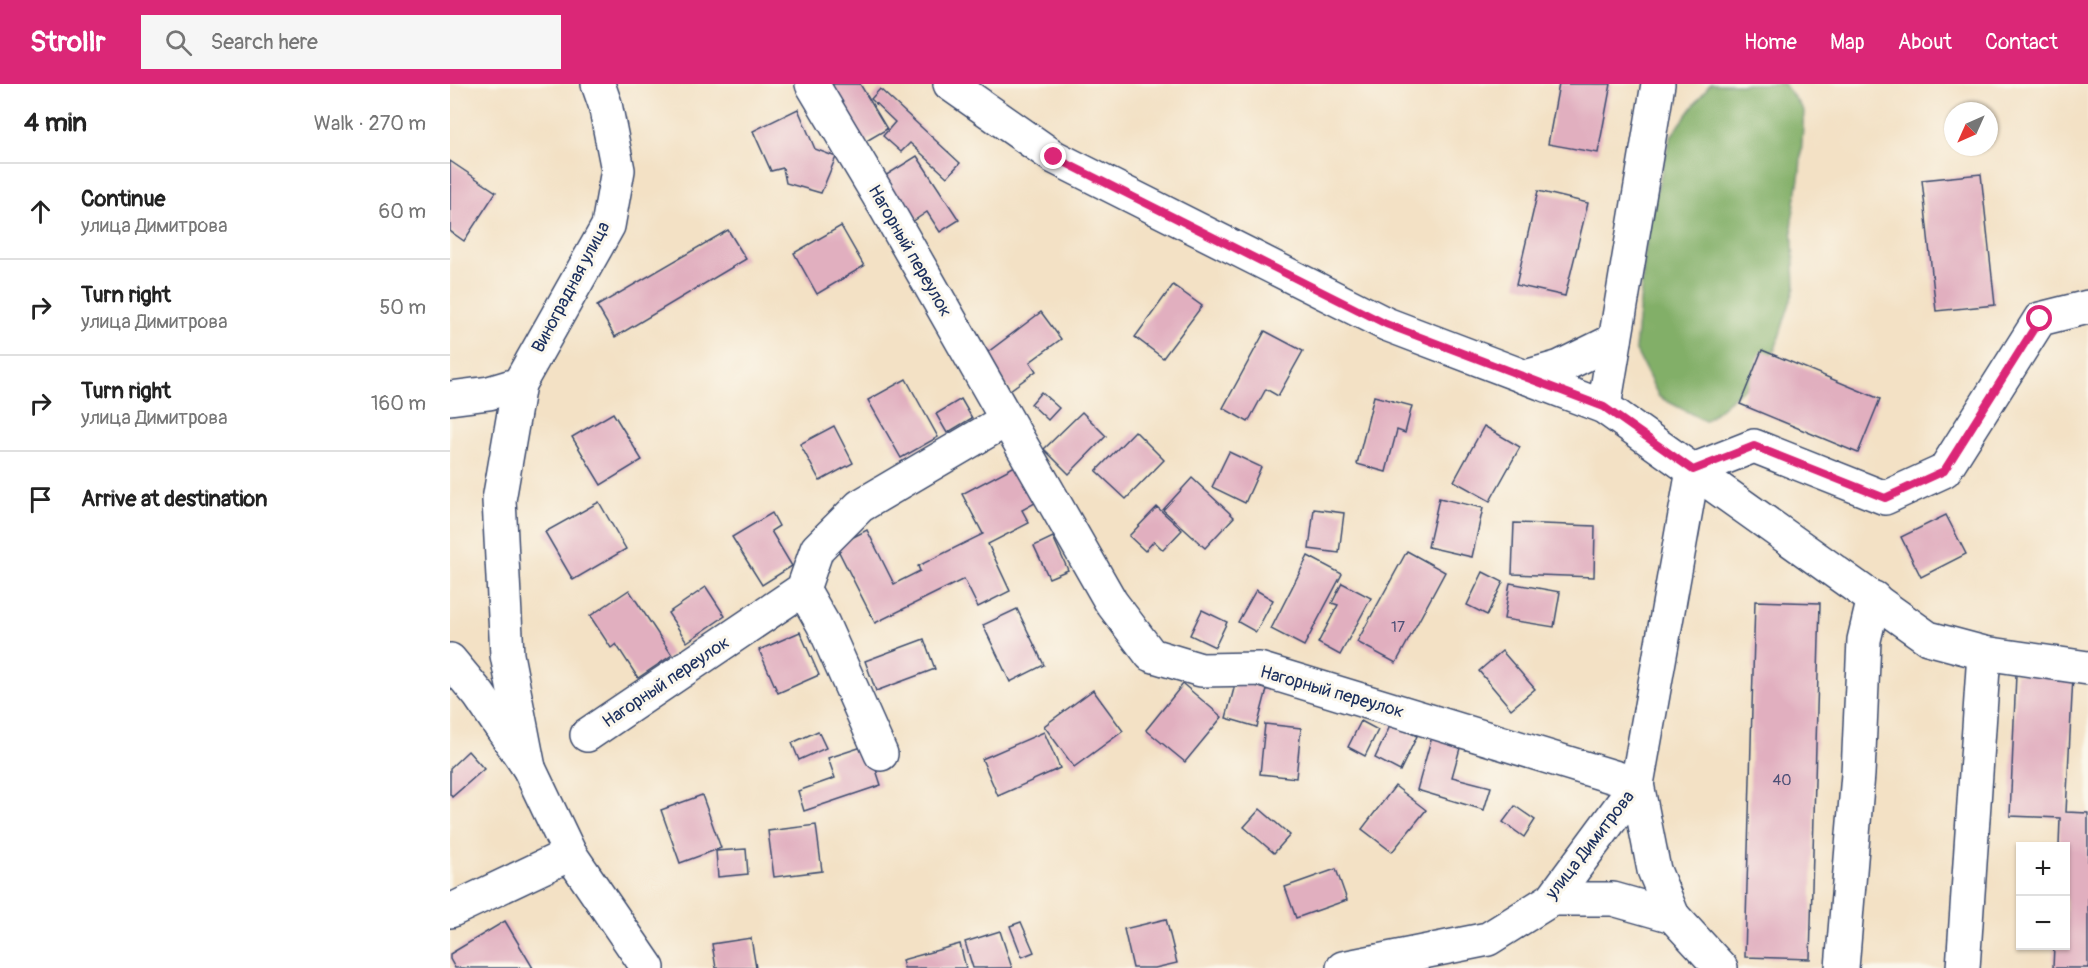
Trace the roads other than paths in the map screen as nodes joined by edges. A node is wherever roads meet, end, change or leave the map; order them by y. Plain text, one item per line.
1 (598, 84) edge
2 (812, 84) edge
3 (950, 84) edge
4 (1658, 84) edge
5 (2088, 307) edge
6 (1615, 340) junction
7 (1525, 377) junction
8 (519, 384) junction
9 (450, 398) edge
10 (1604, 407) junction
11 (1006, 420) junction
12 (1693, 470) junction
13 (803, 589) junction
14 (1874, 598) junction
15 (1984, 653) junction
16 (450, 660) edge
17 (2088, 668) edge
18 (587, 735) dead end
19 (881, 754) dead end
20 (529, 768) junction
21 (1637, 784) junction
22 (570, 854) junction
23 (1552, 899) junction
24 (450, 911) edge
25 (1673, 916) junction
26 (648, 968) edge
27 (1343, 968) edge
28 (1721, 968) edge
29 (1842, 968) edge
30 (1963, 968) edge

1 - 8 street, Виноградная улица
2 - 11 street, Нагорный переулок
3 - 7 street
4 - 6 street
5 - 12 street
6 - 7 street
6 - 10 street
7 - 10 street
8 - 9 street
8 - 20 street, Виноградная улица
10 - 12 street
11 - 13 street
11 - 21 street, Нагорный переулок
12 - 14 street
12 - 21 street, улица Димитрова
13 - 18 street, Нагорный переулок
13 - 19 street
14 - 15 street
14 - 29 street
15 - 17 street
15 - 30 street
16 - 20 street
20 - 22 street
21 - 23 street, улица Димитрова
21 - 25 street
22 - 24 street
22 - 26 street
23 - 25 street
23 - 27 street, улица Димитрова
25 - 28 street

